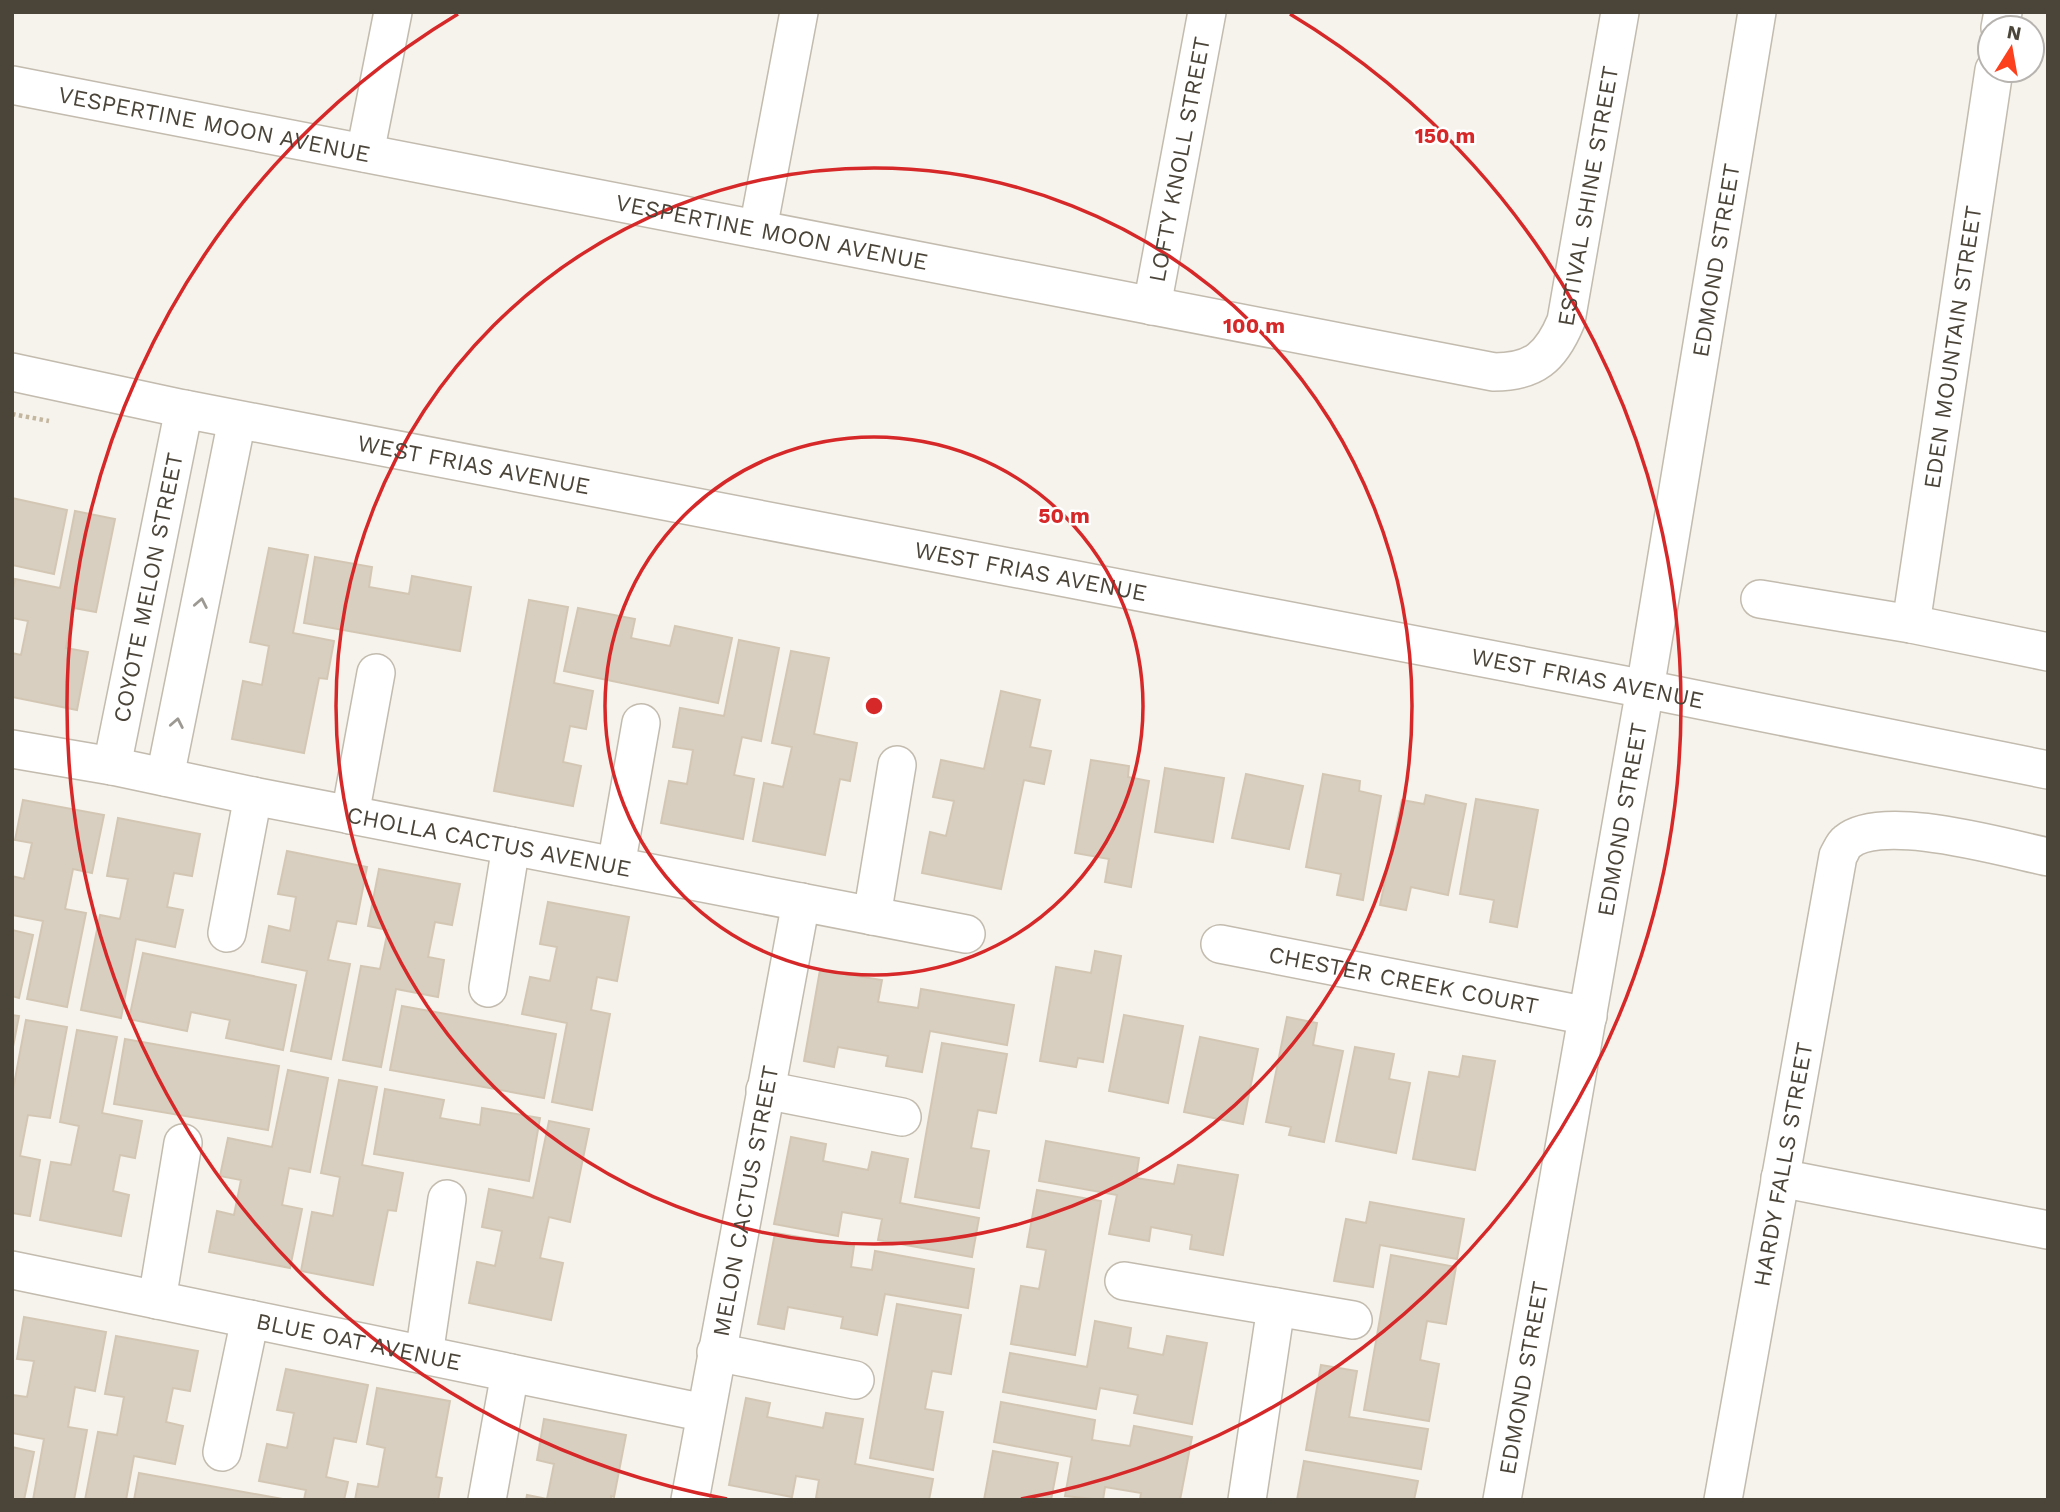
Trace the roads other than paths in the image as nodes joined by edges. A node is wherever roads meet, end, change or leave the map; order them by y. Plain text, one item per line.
1 (393, 12) edge
2 (799, 12) edge
3 (1207, 12) edge
4 (1620, 12) edge
5 (1757, 12) edge
6 (1992, 84) edge
7 (12, 85) edge
8 (365, 153) junction
9 (758, 229) junction
10 (1152, 306) junction
11 (1531, 366) joint
12 (12, 372) edge
13 (184, 410) junction
14 (237, 420) junction
15 (1760, 599) dead end
16 (1911, 624) junction
17 (2048, 652) edge
18 (134, 660) junction
19 (188, 670) junction
20 (376, 673) dead end
21 (1645, 689) junction
22 (641, 723) dead end
23 (12, 749) edge
24 (897, 765) dead end
25 (112, 766) junction
26 (2048, 770) edge
27 (165, 777) junction
28 (253, 796) junction
29 (350, 815) junction
30 (511, 846) junction
31 (2048, 857) edge
32 (616, 866) junction
33 (802, 902) junction
34 (872, 916) junction
35 (228, 933) dead end
36 (966, 934) dead end
37 (1220, 944) dead end
38 (488, 988) dead end
39 (1588, 1016) junction
40 (765, 1090) junction
41 (902, 1117) dead end
42 (183, 1143) dead end
43 (1780, 1178) junction
44 (447, 1199) dead end
45 (2048, 1230) edge
46 (12, 1270) edge
47 (1125, 1281) dead end
48 (157, 1300) junction
49 (1276, 1307) junction
50 (250, 1319) junction
51 (1353, 1320) dead end
52 (716, 1353) junction
53 (424, 1355) junction
54 (510, 1373) junction
55 (855, 1380) dead end
56 (705, 1413) junction
57 (222, 1452) dead end
58 (487, 1500) edge
59 (690, 1500) edge
60 (1247, 1500) edge
61 (1502, 1500) edge
62 (1723, 1500) edge

1 - 8 street
2 - 9 street
3 - 10 street, LOFTY KNOLL STREET
4 - 11 street, ESTIVAL SHINE STREET
5 - 21 street, EDMOND STREET
6 - 16 street, EDEN MOUNTAIN STREET
7 - 8 street, VESPERTINE MOON AVENUE
8 - 9 street, VESPERTINE MOON AVENUE
9 - 10 street, VESPERTINE MOON AVENUE
10 - 11 street, VESPERTINE MOON AVENUE
12 - 13 street, WEST FRIAS AVENUE
13 - 14 street, WEST FRIAS AVENUE
13 - 18 street, COYOTE MELON STREET
19 -> 14 street
14 - 21 street, WEST FRIAS AVENUE
15 - 16 street
16 - 17 street
18 - 19 street
18 - 25 street, COYOTE MELON STREET
27 -> 19 street
20 - 29 street
21 - 26 street, WEST FRIAS AVENUE
21 - 39 street, EDMOND STREET
22 - 32 street
23 - 25 street, CHOLLA CACTUS AVENUE
24 - 34 street
25 - 27 street, CHOLLA CACTUS AVENUE
27 - 28 street, CHOLLA CACTUS AVENUE
28 - 29 street, CHOLLA CACTUS AVENUE
28 - 35 street
29 - 30 street, CHOLLA CACTUS AVENUE
30 - 32 street, CHOLLA CACTUS AVENUE
30 - 38 street
31 - 43 street, HARDY FALLS STREET
32 - 33 street, CHOLLA CACTUS AVENUE
33 - 34 street, CHOLLA CACTUS AVENUE
33 - 40 street, MELON CACTUS STREET
34 - 36 street, CHOLLA CACTUS AVENUE
37 - 39 street, CHESTER CREEK COURT
39 - 61 street, EDMOND STREET
40 - 41 street
40 - 52 street, MELON CACTUS STREET
42 - 48 street
43 - 45 street
43 - 62 street, HARDY FALLS STREET
44 - 53 street
46 - 48 street, BLUE OAT AVENUE
47 - 49 street
48 - 50 street, BLUE OAT AVENUE
49 - 51 street
49 - 60 street
50 - 53 street, BLUE OAT AVENUE
50 - 57 street
52 - 55 street
52 - 56 street, MELON CACTUS STREET
53 - 54 street, BLUE OAT AVENUE
54 - 56 street, BLUE OAT AVENUE
54 - 58 street
56 - 59 street, MELON CACTUS STREET

